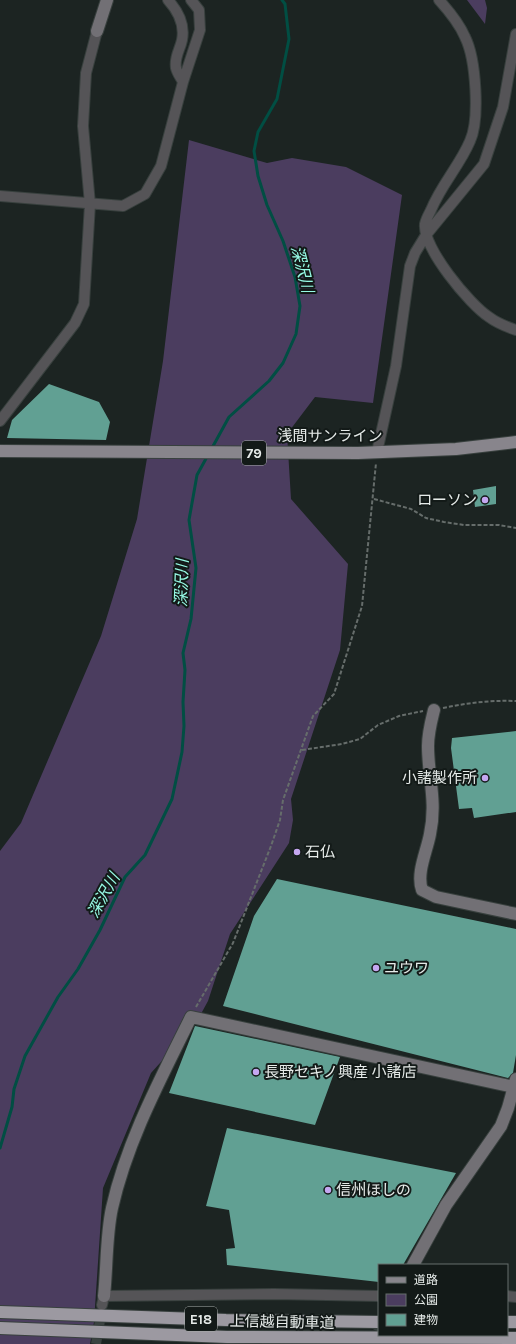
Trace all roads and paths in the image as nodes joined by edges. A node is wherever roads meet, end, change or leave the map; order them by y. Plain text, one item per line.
1 (107, 0) edge
2 (168, 0) edge
3 (191, 0) edge
4 (439, 0) edge
5 (97, 31) joint
6 (516, 34) edge
7 (183, 82) junction
8 (0, 196) edge
9 (90, 204) junction
10 (426, 235) junction
11 (516, 330) edge
12 (0, 421) edge
13 (516, 442) edge
14 (0, 451) edge
15 (377, 452) junction
16 (374, 499) junction
17 (516, 528) edge
18 (516, 701) edge
19 (434, 710) junction
20 (302, 750) junction
21 (516, 914) edge
22 (191, 1017) junction
23 (515, 1083) edge
24 (414, 1264) edge
25 (378, 1296) edge
26 (103, 1301) joint
27 (0, 1312) edge
28 (378, 1322) edge
29 (0, 1328) edge
30 (516, 1338) edge

1 - 5 street
2 - 7 street
3 - 7 street
4 - 10 street
5 - 9 street
6 - 10 street
7 - 9 street
8 - 9 street
9 - 12 street
10 - 11 street
10 - 15 street
13 - 15 main road, 浅間サンライン / 79
14 - 15 main road, 浅間サンライン / 79
15 - 16 path
16 - 17 path
16 - 20 path
18 - 19 path
19 - 20 path
19 - 21 street
20 - 22 path
22 - 23 street
22 - 26 street
23 - 24 street
25 - 26 street
27 - 28 highway, 上信越自動車道 / E18
29 - 30 highway, 上信越自動車道 / E18

